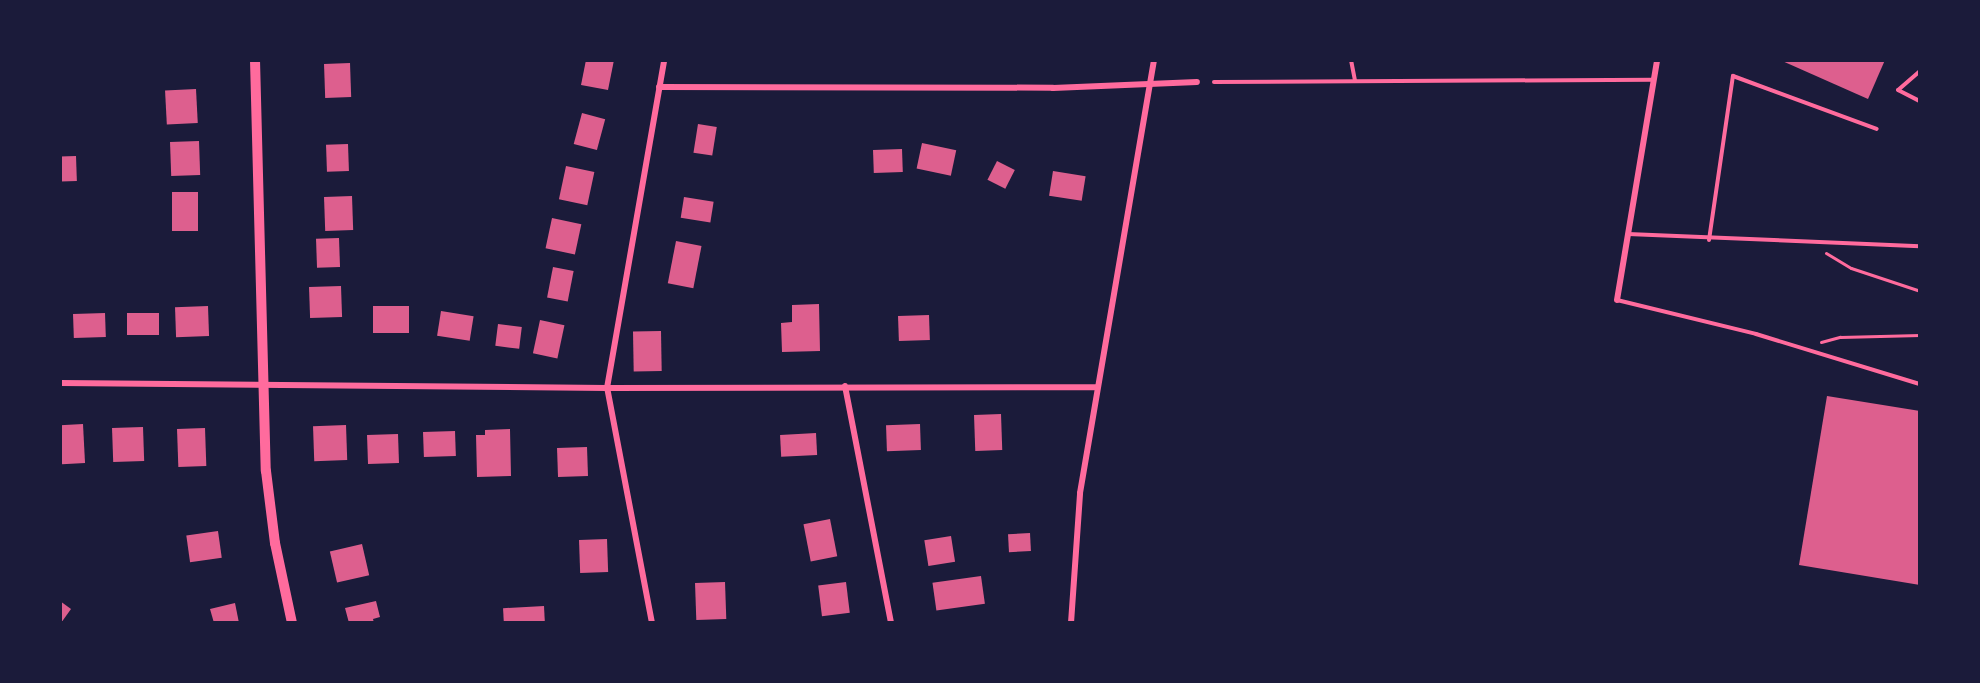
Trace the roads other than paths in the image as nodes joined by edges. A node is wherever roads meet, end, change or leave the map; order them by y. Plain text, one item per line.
1 (255, 60) edge
2 (664, 60) edge
3 (1154, 60) edge
4 (1351, 60) edge
5 (1658, 60) edge
6 (1920, 71) edge
7 (1654, 80) junction
8 (1355, 81) junction
9 (1197, 82) dead end
10 (1214, 82) dead end
11 (1150, 83) junction
12 (659, 87) junction
13 (1920, 101) edge
14 (1877, 129) dead end
15 (1628, 234) junction
16 (1709, 240) junction
17 (1920, 246) edge
18 (1617, 300) joint
19 (60, 383) edge
20 (262, 383) junction
21 (1920, 384) edge
22 (845, 386) junction
23 (1097, 387) junction
24 (607, 388) junction
25 (292, 623) edge
26 (652, 623) edge
27 (891, 623) edge
28 (1071, 623) edge

1 - 20 main road
2 - 12 street
3 - 11 street
4 - 8 lane
5 - 7 street
6 - 13 lane
7 - 8 lane
7 - 15 street
8 - 10 lane
9 - 11 street
11 - 12 street
11 - 23 street
12 - 24 street
14 - 16 lane
15 - 16 lane
15 - 18 street
16 - 17 lane
18 - 21 lane
19 - 20 street
20 - 24 street
20 - 25 main road
22 - 23 street
22 - 24 street
22 - 27 street
23 - 28 street
24 - 26 street

